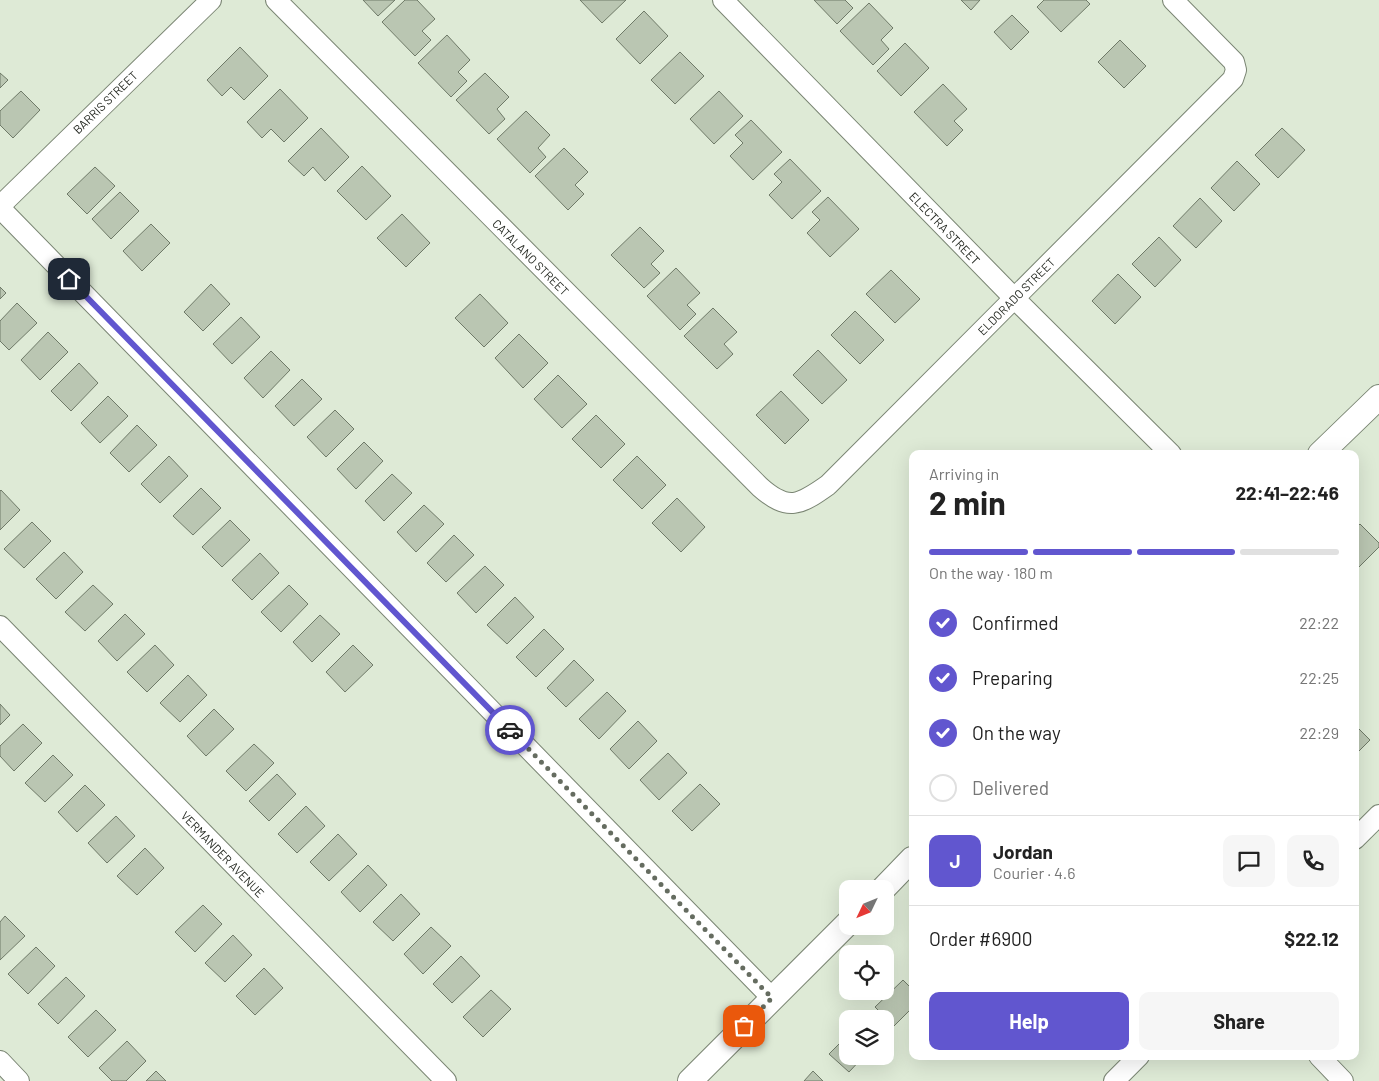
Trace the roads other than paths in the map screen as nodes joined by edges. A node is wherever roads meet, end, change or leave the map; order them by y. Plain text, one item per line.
1 (210, 0) edge
2 (276, 0) edge
3 (722, 0) edge
4 (1173, 0) edge
5 (0, 207) edge
6 (1014, 298) junction
7 (1379, 397) edge
8 (1167, 450) edge
9 (1324, 450) edge
10 (792, 504) joint
11 (0, 626) edge
12 (1379, 815) edge
13 (1359, 835) edge
14 (909, 863) edge
15 (892, 880) edge
16 (839, 932) edge
17 (772, 998) junction
18 (1135, 1060) edge
19 (1323, 1060) edge
20 (0, 1061) edge
21 (19, 1081) edge
22 (446, 1081) edge
23 (690, 1081) edge
24 (1114, 1081) edge
25 (1343, 1081) edge

1 - 5 street, BARRIS STREET
2 - 10 street, CATALANO STREET
3 - 6 street, ELECTRA STREET
4 - 6 street, ELDORADO STREET
5 - 17 street
6 - 8 street, ELECTRA STREET
6 - 10 street, ELDORADO STREET
7 - 9 street
11 - 22 street, VERMANDER AVENUE
12 - 13 street
14 - 15 street
16 - 17 street
17 - 23 street
18 - 24 street
19 - 25 street
20 - 21 street

